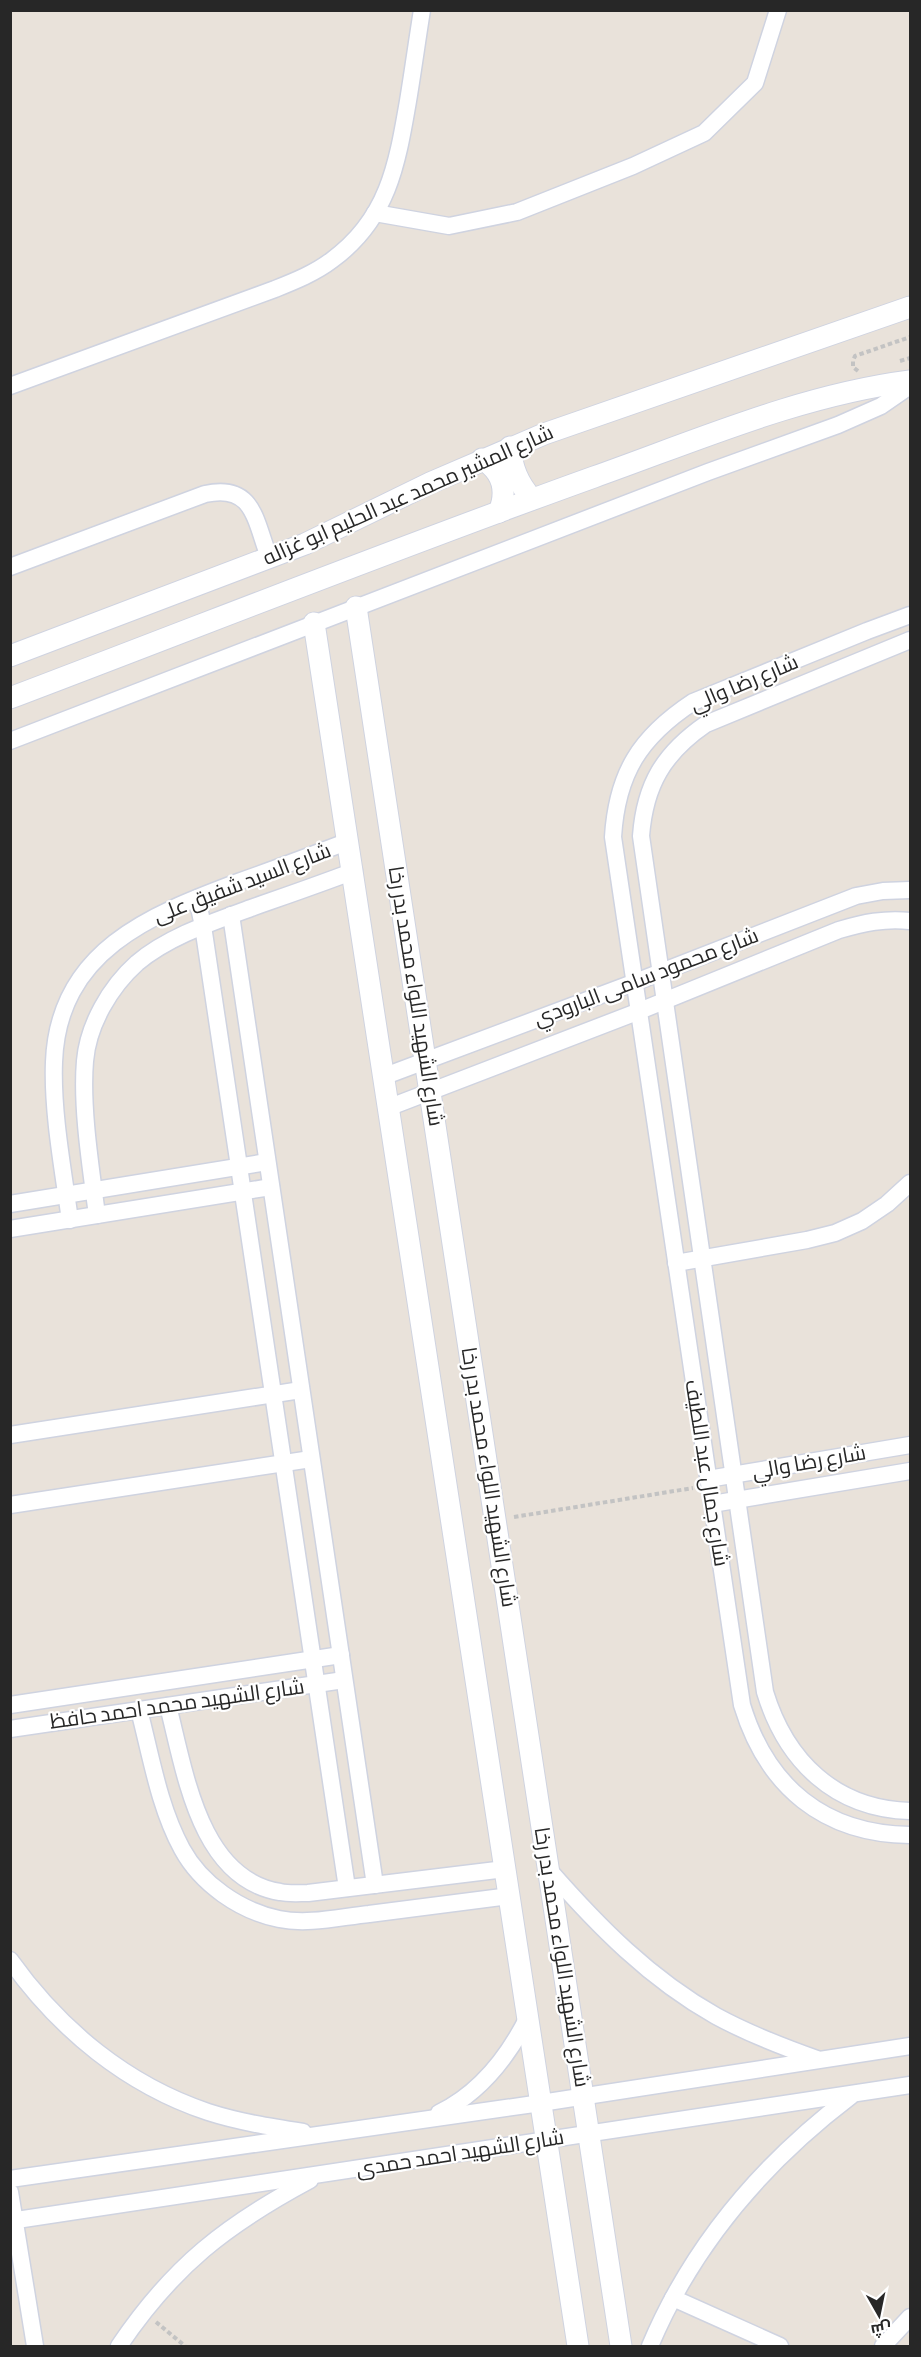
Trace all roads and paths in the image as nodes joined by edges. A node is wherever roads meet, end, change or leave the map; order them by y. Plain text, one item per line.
1 (422, 10) edge
2 (778, 10) edge
3 (375, 213) junction
4 (904, 312) edge
5 (910, 336) edge
6 (910, 358) edge
7 (890, 363) dead end
8 (866, 371) dead end
9 (910, 381) edge
10 (10, 386) edge
11 (910, 386) edge
12 (510, 447) junction
13 (482, 459) junction
14 (532, 499) junction
15 (499, 512) junction
16 (269, 558) junction
17 (10, 567) edge
18 (356, 607) junction
19 (910, 615) edge
20 (314, 623) junction
21 (910, 640) edge
22 (10, 656) edge
23 (764, 673) junction
24 (776, 695) junction
25 (10, 698) edge
26 (10, 741) edge
27 (349, 841) junction
28 (354, 871) junction
29 (910, 890) edge
30 (197, 897) junction
31 (231, 915) junction
32 (910, 921) edge
33 (203, 926) junction
34 (659, 973) junction
35 (633, 983) junction
36 (664, 1001) junction
37 (638, 1012) junction
38 (426, 1060) junction
39 (385, 1076) junction
40 (431, 1091) junction
41 (390, 1107) junction
42 (267, 1162) junction
43 (239, 1167) junction
44 (910, 1183) edge
45 (271, 1186) junction
46 (94, 1191) junction
47 (243, 1191) junction
48 (66, 1195) junction
49 (10, 1204) edge
50 (97, 1215) junction
51 (70, 1220) junction
52 (10, 1229) edge
53 (701, 1258) junction
54 (676, 1263) junction
55 (301, 1390) junction
56 (273, 1394) junction
57 (10, 1435) edge
58 (910, 1445) edge
59 (311, 1460) junction
60 (284, 1464) junction
61 (910, 1471) edge
62 (733, 1475) junction
63 (709, 1482) junction
64 (736, 1500) junction
65 (712, 1504) junction
66 (10, 1505) edge
67 (496, 1520) junction
68 (341, 1655) junction
69 (313, 1660) junction
70 (344, 1680) junction
71 (316, 1684) junction
72 (10, 1705) edge
73 (168, 1706) junction
74 (139, 1710) junction
75 (10, 1729) edge
76 (910, 1811) edge
77 (910, 1835) edge
78 (505, 1869) junction
79 (549, 1870) junction
80 (375, 1885) junction
81 (347, 1888) junction
82 (510, 1896) junction
83 (10, 1960) edge
84 (528, 2017) junction
85 (910, 2046) edge
86 (818, 2060) junction
87 (910, 2085) edge
88 (855, 2093) junction
89 (583, 2096) junction
90 (541, 2103) junction
91 (428, 2119) junction
92 (588, 2133) junction
93 (319, 2135) junction
94 (546, 2140) junction
95 (323, 2174) junction
96 (10, 2180) edge
97 (10, 2192) edge
98 (13, 2221) edge
99 (673, 2298) junction
100 (142, 2311) junction
101 (910, 2316) edge
102 (35, 2346) edge
103 (119, 2346) edge
104 (185, 2346) edge
105 (578, 2346) edge
106 (621, 2346) edge
107 (650, 2346) edge
108 (780, 2346) edge
109 (883, 2346) edge

1 - 3 street
2 - 3 street
3 - 10 street
4 - 12 street, شارع المشير محمد عبد الحليم ابو غزاله
5 - 8 path
6 - 7 path
9 - 14 street, شارع المشير محمد عبد الحليم ابو غزاله
11 - 18 street
12 - 13 street, شارع المشير محمد عبد الحليم ابو غزاله
12 - 14 street
13 - 15 street
13 - 16 street, شارع المشير محمد عبد الحليم ابو غزاله
14 - 15 street, شارع المشير محمد عبد الحليم ابو غزاله
15 - 25 street, شارع المشير محمد عبد الحليم ابو غزاله
16 - 17 street
16 - 22 street, شارع المشير محمد عبد الحليم ابو غزاله
18 - 20 street
18 - 38 street, شارع الشهيد اللواء محمد بدر رخا
19 - 23 street, شارع رضا والي
20 - 26 street
20 - 27 street, شارع الشهيد اللواء محمد بدر رخا
21 - 24 street, شارع رضا والي
23 - 24 street
23 - 35 street, شارع رضا والي
24 - 34 street, شارع رضا والي
27 - 28 street, شارع الشهيد اللواء محمد بدر رخا
27 - 30 street, شارع السيد شفيق على
28 - 31 street, شارع السيد شفيق على
28 - 39 street, شارع الشهيد اللواء محمد بدر رخا
29 - 34 street, شارع محمود سامى البارودي
30 - 33 street
30 - 48 street, شارع السيد شفيق على
31 - 33 street, شارع السيد شفيق على
31 - 42 street
32 - 36 street, شارع محمود سامى البارودي
33 - 43 street
33 - 46 street, شارع السيد شفيق على
34 - 35 street, شارع محمود سامى البارودي
34 - 36 street, شارع رضا والي
35 - 37 street, شارع رضا والي
35 - 38 street, شارع محمود سامى البارودي
36 - 37 street, شارع محمود سامى البارودي
36 - 53 street, شارع جمال عبد اللطيف
37 - 40 street, شارع محمود سامى البارودي
37 - 54 street, شارع جمال عبد اللطيف
38 - 39 street, شارع محمود سامى البارودي
38 - 40 street, شارع الشهيد اللواء محمد بدر رخا
39 - 41 street, شارع الشهيد اللواء محمد بدر رخا
40 - 41 street, شارع محمود سامى البارودي
40 - 67 street, شارع الشهيد اللواء محمد بدر رخا
41 - 78 street, شارع الشهيد اللواء محمد بدر رخا
42 - 43 street
42 - 45 street
43 - 46 street
43 - 47 street
44 - 53 street
45 - 47 street
45 - 55 street
46 - 48 street
46 - 50 street, شارع السيد شفيق على
47 - 50 street
47 - 56 street
48 - 49 street
48 - 51 street, شارع السيد شفيق على
50 - 51 street
51 - 52 street
53 - 54 street
53 - 62 street, شارع جمال عبد اللطيف
54 - 63 street, شارع جمال عبد اللطيف
55 - 56 street
55 - 59 street
56 - 57 street
56 - 60 street
58 - 62 street, شارع رضا والي
59 - 60 street
59 - 68 street
60 - 66 street
60 - 69 street
61 - 64 street, شارع رضا والي
62 - 63 street, شارع رضا والي
62 - 64 street, شارع جمال عبد اللطيف
63 - 65 street, شارع جمال عبد اللطيف
63 - 67 path
64 - 65 street, شارع رضا والي
64 - 76 street, شارع جمال عبد اللطيف
65 - 77 street, شارع جمال عبد اللطيف
67 - 79 street, شارع الشهيد اللواء محمد بدر رخا
68 - 69 street, شارع الشهيد محمد احمد حافظ
68 - 70 street
69 - 71 street
69 - 72 street, شارع الشهيد محمد احمد حافظ
70 - 71 street, شارع الشهيد محمد احمد حافظ
70 - 80 street
71 - 73 street, شارع الشهيد محمد احمد حافظ
71 - 81 street
73 - 74 street, شارع الشهيد محمد احمد حافظ
73 - 81 street
74 - 75 street, شارع الشهيد محمد احمد حافظ
74 - 82 street
78 - 80 street
78 - 82 street, شارع الشهيد اللواء محمد بدر رخا
79 - 86 street
79 - 89 street, شارع الشهيد اللواء محمد بدر رخا
80 - 81 street
82 - 84 street, شارع الشهيد اللواء محمد بدر رخا
83 - 93 street
84 - 90 street, شارع الشهيد اللواء محمد بدر رخا
84 - 91 street
85 - 86 street, شارع الشهيد احمد حمدى
86 - 89 street, شارع الشهيد احمد حمدى
87 - 88 street, شارع الشهيد احمد حمدى
88 - 92 street, شارع الشهيد احمد حمدى
88 - 99 street
89 - 90 street, شارع الشهيد احمد حمدى
89 - 92 street, شارع الشهيد اللواء محمد بدر رخا
90 - 91 street, شارع الشهيد احمد حمدى
90 - 94 street, شارع الشهيد اللواء محمد بدر رخا
91 - 93 street, شارع الشهيد احمد حمدى
92 - 94 street, شارع الشهيد احمد حمدى
92 - 106 street, شارع الشهيد اللواء محمد بدر رخا
93 - 96 street, شارع الشهيد احمد حمدى
94 - 95 street, شارع الشهيد احمد حمدى
94 - 105 street, شارع الشهيد اللواء محمد بدر رخا
95 - 98 street, شارع الشهيد احمد حمدى
95 - 100 street
97 - 98 street
98 - 102 street
99 - 107 street
99 - 108 street
100 - 103 street
100 - 104 path
101 - 109 street

